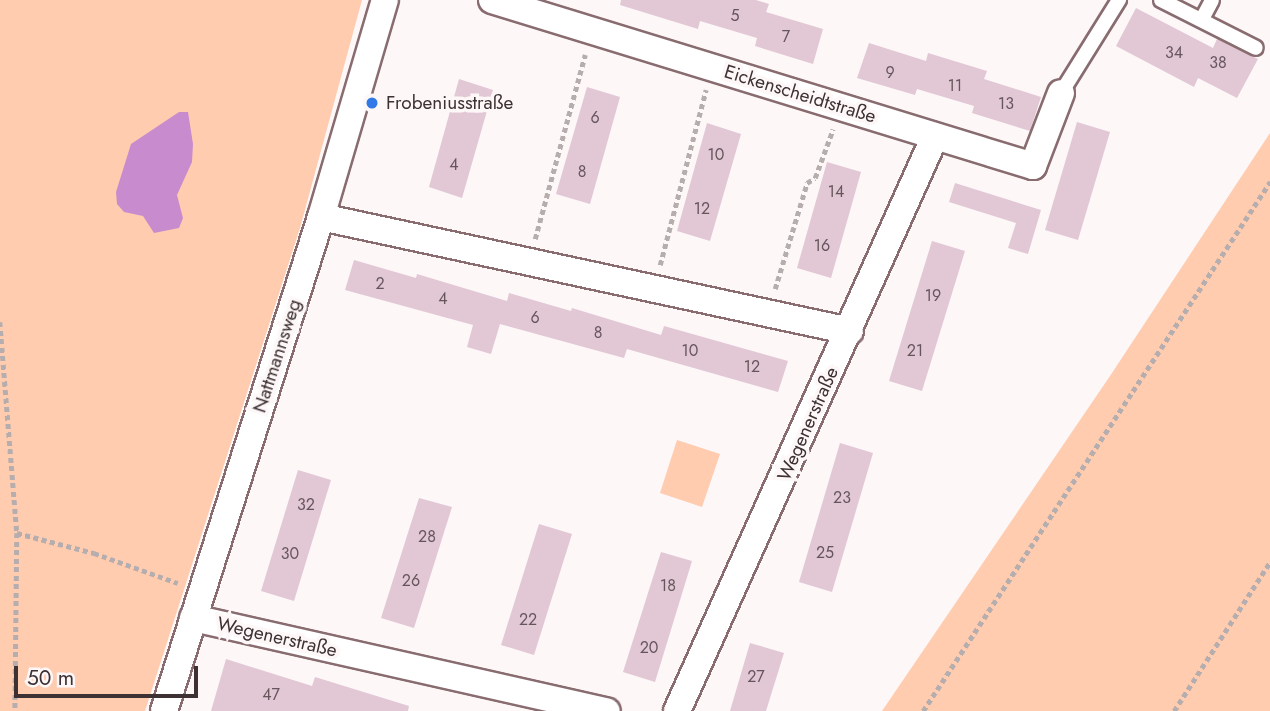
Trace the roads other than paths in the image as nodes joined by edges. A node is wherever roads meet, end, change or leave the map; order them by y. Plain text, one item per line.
1 (385, 0) edge
2 (492, 0) edge
3 (1119, 0) edge
4 (1161, 0) edge
5 (1212, 0) edge
6 (1202, 19) junction
7 (1256, 48) dead end
8 (1061, 93) joint
9 (934, 136) junction
10 (321, 217) junction
11 (850, 331) junction
12 (193, 618) junction
13 (164, 711) edge
14 (607, 711) edge
15 (677, 711) edge

1 - 10 street, Nattmannsweg
2 - 9 street, Eickenscheidtstraße
3 - 8 lane
4 - 6 lane
5 - 6 lane
6 - 7 lane
8 - 9 street, Eickenscheidtstraße
9 - 11 street, Wegenerstraße
10 - 11 street
10 - 12 street, Nattmannsweg
11 - 15 street, Wegenerstraße
12 - 13 street, Nattmannsweg
12 - 14 street, Wegenerstraße

